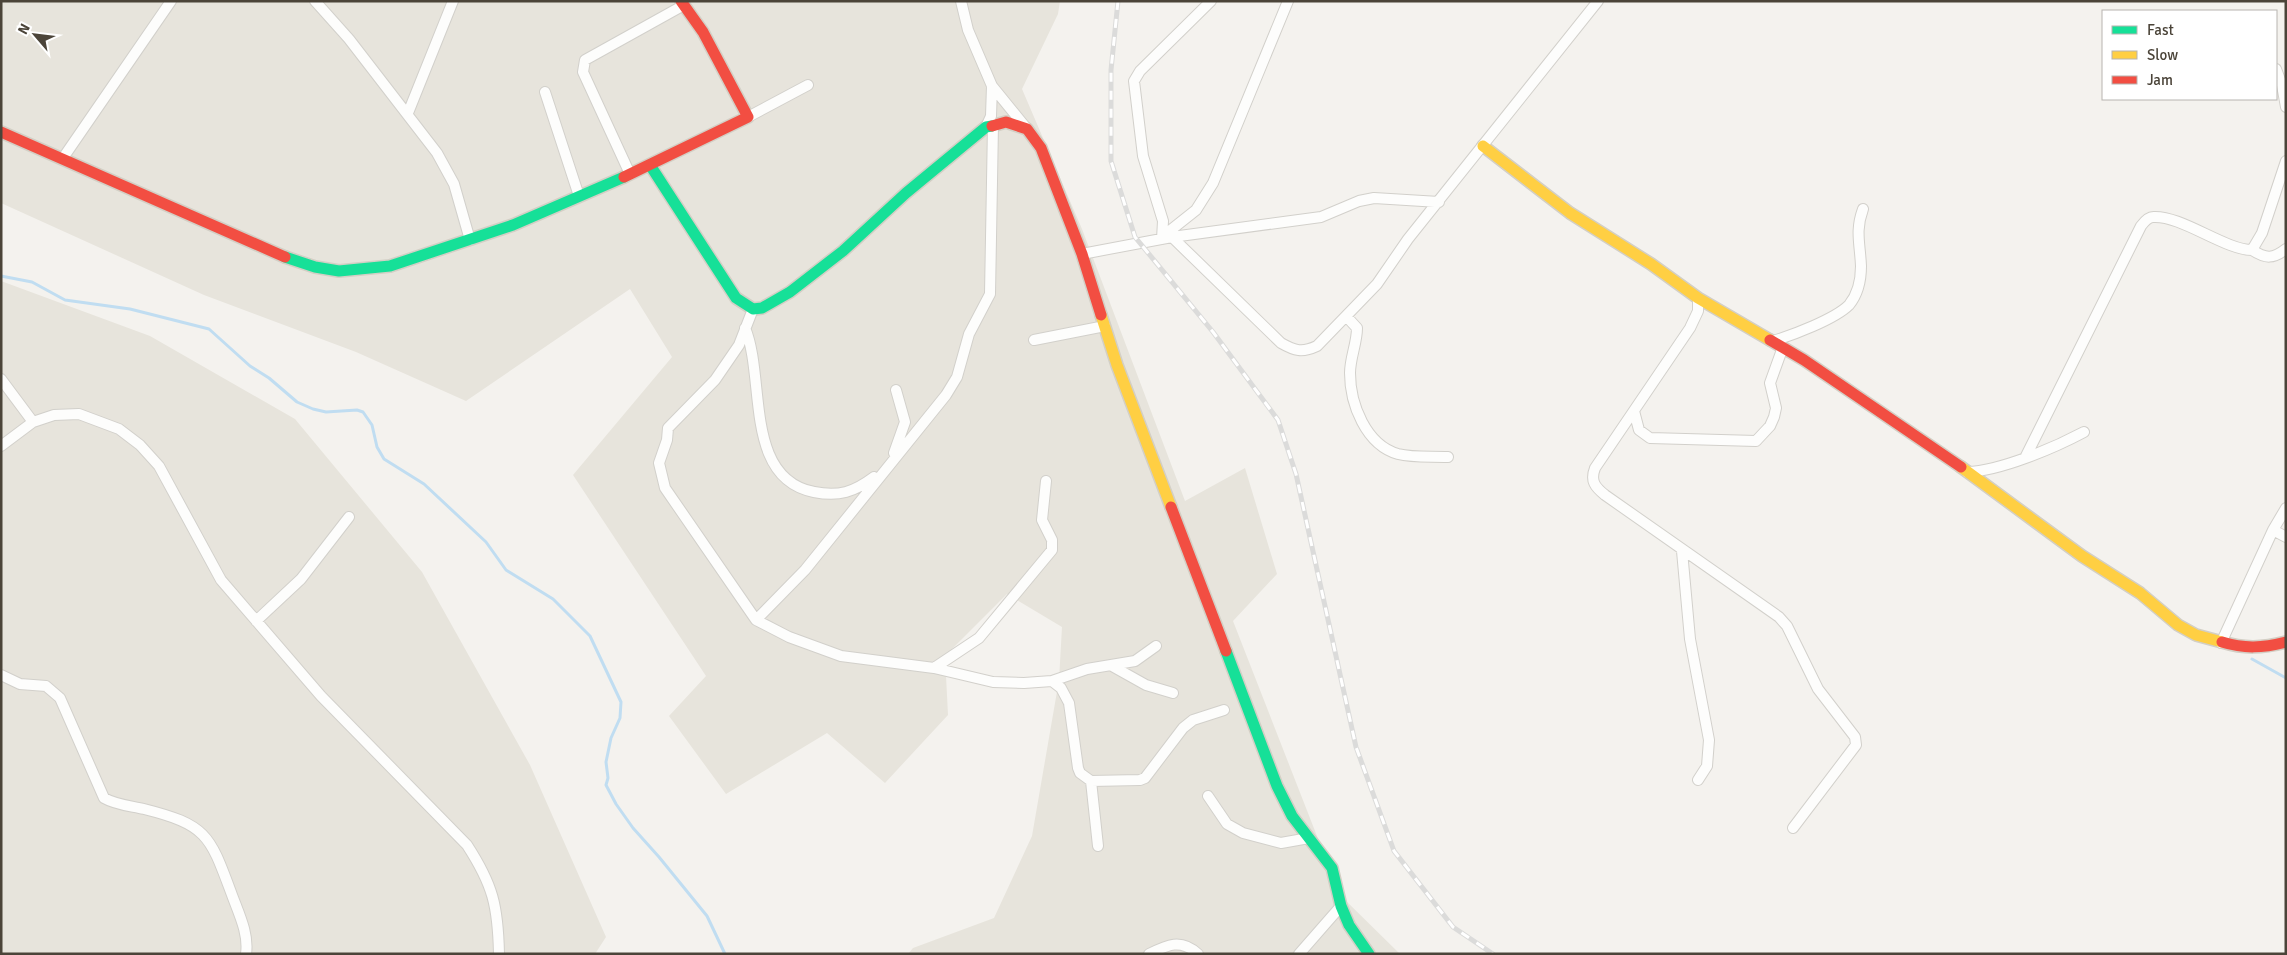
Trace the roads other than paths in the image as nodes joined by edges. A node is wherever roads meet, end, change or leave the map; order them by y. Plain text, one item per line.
1 (171, 1) edge
2 (316, 1) edge
3 (453, 1) edge
4 (961, 1) edge
5 (1210, 1) edge
6 (1288, 1) edge
7 (1598, 1) edge
8 (683, 3) edge
9 (2277, 72) edge
10 (808, 85) dead end
11 (992, 86) junction
12 (545, 92) dead end
13 (2286, 106) edge
14 (408, 113) junction
15 (748, 117) junction
16 (990, 126) junction
17 (1027, 129) junction
18 (1, 132) edge
19 (1483, 146) junction
20 (63, 158) junction
21 (650, 165) junction
22 (2285, 166) edge
23 (630, 174) junction
24 (579, 196) junction
25 (1439, 202) junction
26 (1863, 209) dead end
27 (1165, 238) junction
28 (470, 240) junction
29 (2286, 249) edge
30 (2252, 250) junction
31 (1082, 254) junction
32 (1698, 298) junction
33 (753, 309) junction
34 (1346, 316) junction
35 (1105, 326) junction
36 (745, 328) junction
37 (1034, 340) dead end
38 (1778, 344) junction
39 (1, 379) edge
40 (896, 390) dead end
41 (1634, 411) junction
42 (33, 422) junction
43 (2084, 432) dead end
44 (1, 446) edge
45 (2026, 456) junction
46 (1448, 457) dead end
47 (1967, 472) junction
48 (1046, 481) dead end
49 (2286, 508) edge
50 (349, 518) dead end
51 (2273, 530) junction
52 (2286, 537) edge
53 (1682, 551) junction
54 (756, 620) junction
55 (256, 621) junction
56 (2286, 642) edge
57 (2222, 644) junction
58 (1156, 646) dead end
59 (1111, 666) junction
60 (934, 668) junction
61 (1, 675) edge
62 (1052, 681) junction
63 (1173, 692) dead end
64 (1224, 710) dead end
65 (1698, 780) dead end
66 (1091, 781) junction
67 (1208, 796) dead end
68 (1793, 828) dead end
69 (1309, 838) junction
70 (1098, 846) dead end
71 (1341, 906) junction
72 (246, 954) edge
73 (499, 954) edge
74 (1149, 954) edge
75 (1198, 954) edge
76 (1299, 954) edge
77 (1369, 954) edge

1 - 20 street
2 - 14 street
3 - 14 street
4 - 11 street
5 - 27 street
6 - 27 street
7 - 19 street
8 - 15 street
8 - 23 street
9 - 13 street
10 - 15 street
11 - 16 street
11 - 17 street
12 - 24 street
14 - 28 street
15 - 21 street
16 - 17 street
16 - 33 street
16 - 54 street
17 - 31 street
18 - 20 street
19 - 25 street
19 - 32 street
20 - 28 street
21 - 23 street
21 - 33 street
22 - 30 street
23 - 24 street
24 - 28 street
25 - 27 street
25 - 34 street
26 - 38 street
27 - 31 street
27 - 34 street
29 - 30 street
30 - 45 street
31 - 35 street
32 - 38 street
32 - 41 street
33 - 36 street
34 - 46 street
35 - 37 street
35 - 69 street
36 - 40 street
36 - 54 street
38 - 41 street
38 - 47 street
39 - 42 street
41 - 53 street
42 - 44 street
42 - 55 street
43 - 45 street
45 - 47 street
47 - 57 street
48 - 60 street
49 - 51 street
50 - 55 street
51 - 52 street
51 - 57 street
53 - 65 street
53 - 68 street
54 - 60 street
55 - 73 street
56 - 57 street
58 - 59 street
59 - 62 street
59 - 63 street
60 - 62 street
61 - 72 street
62 - 66 street
64 - 66 street
66 - 70 street
67 - 69 street
69 - 71 street
71 - 76 street
71 - 77 street
74 - 75 street

